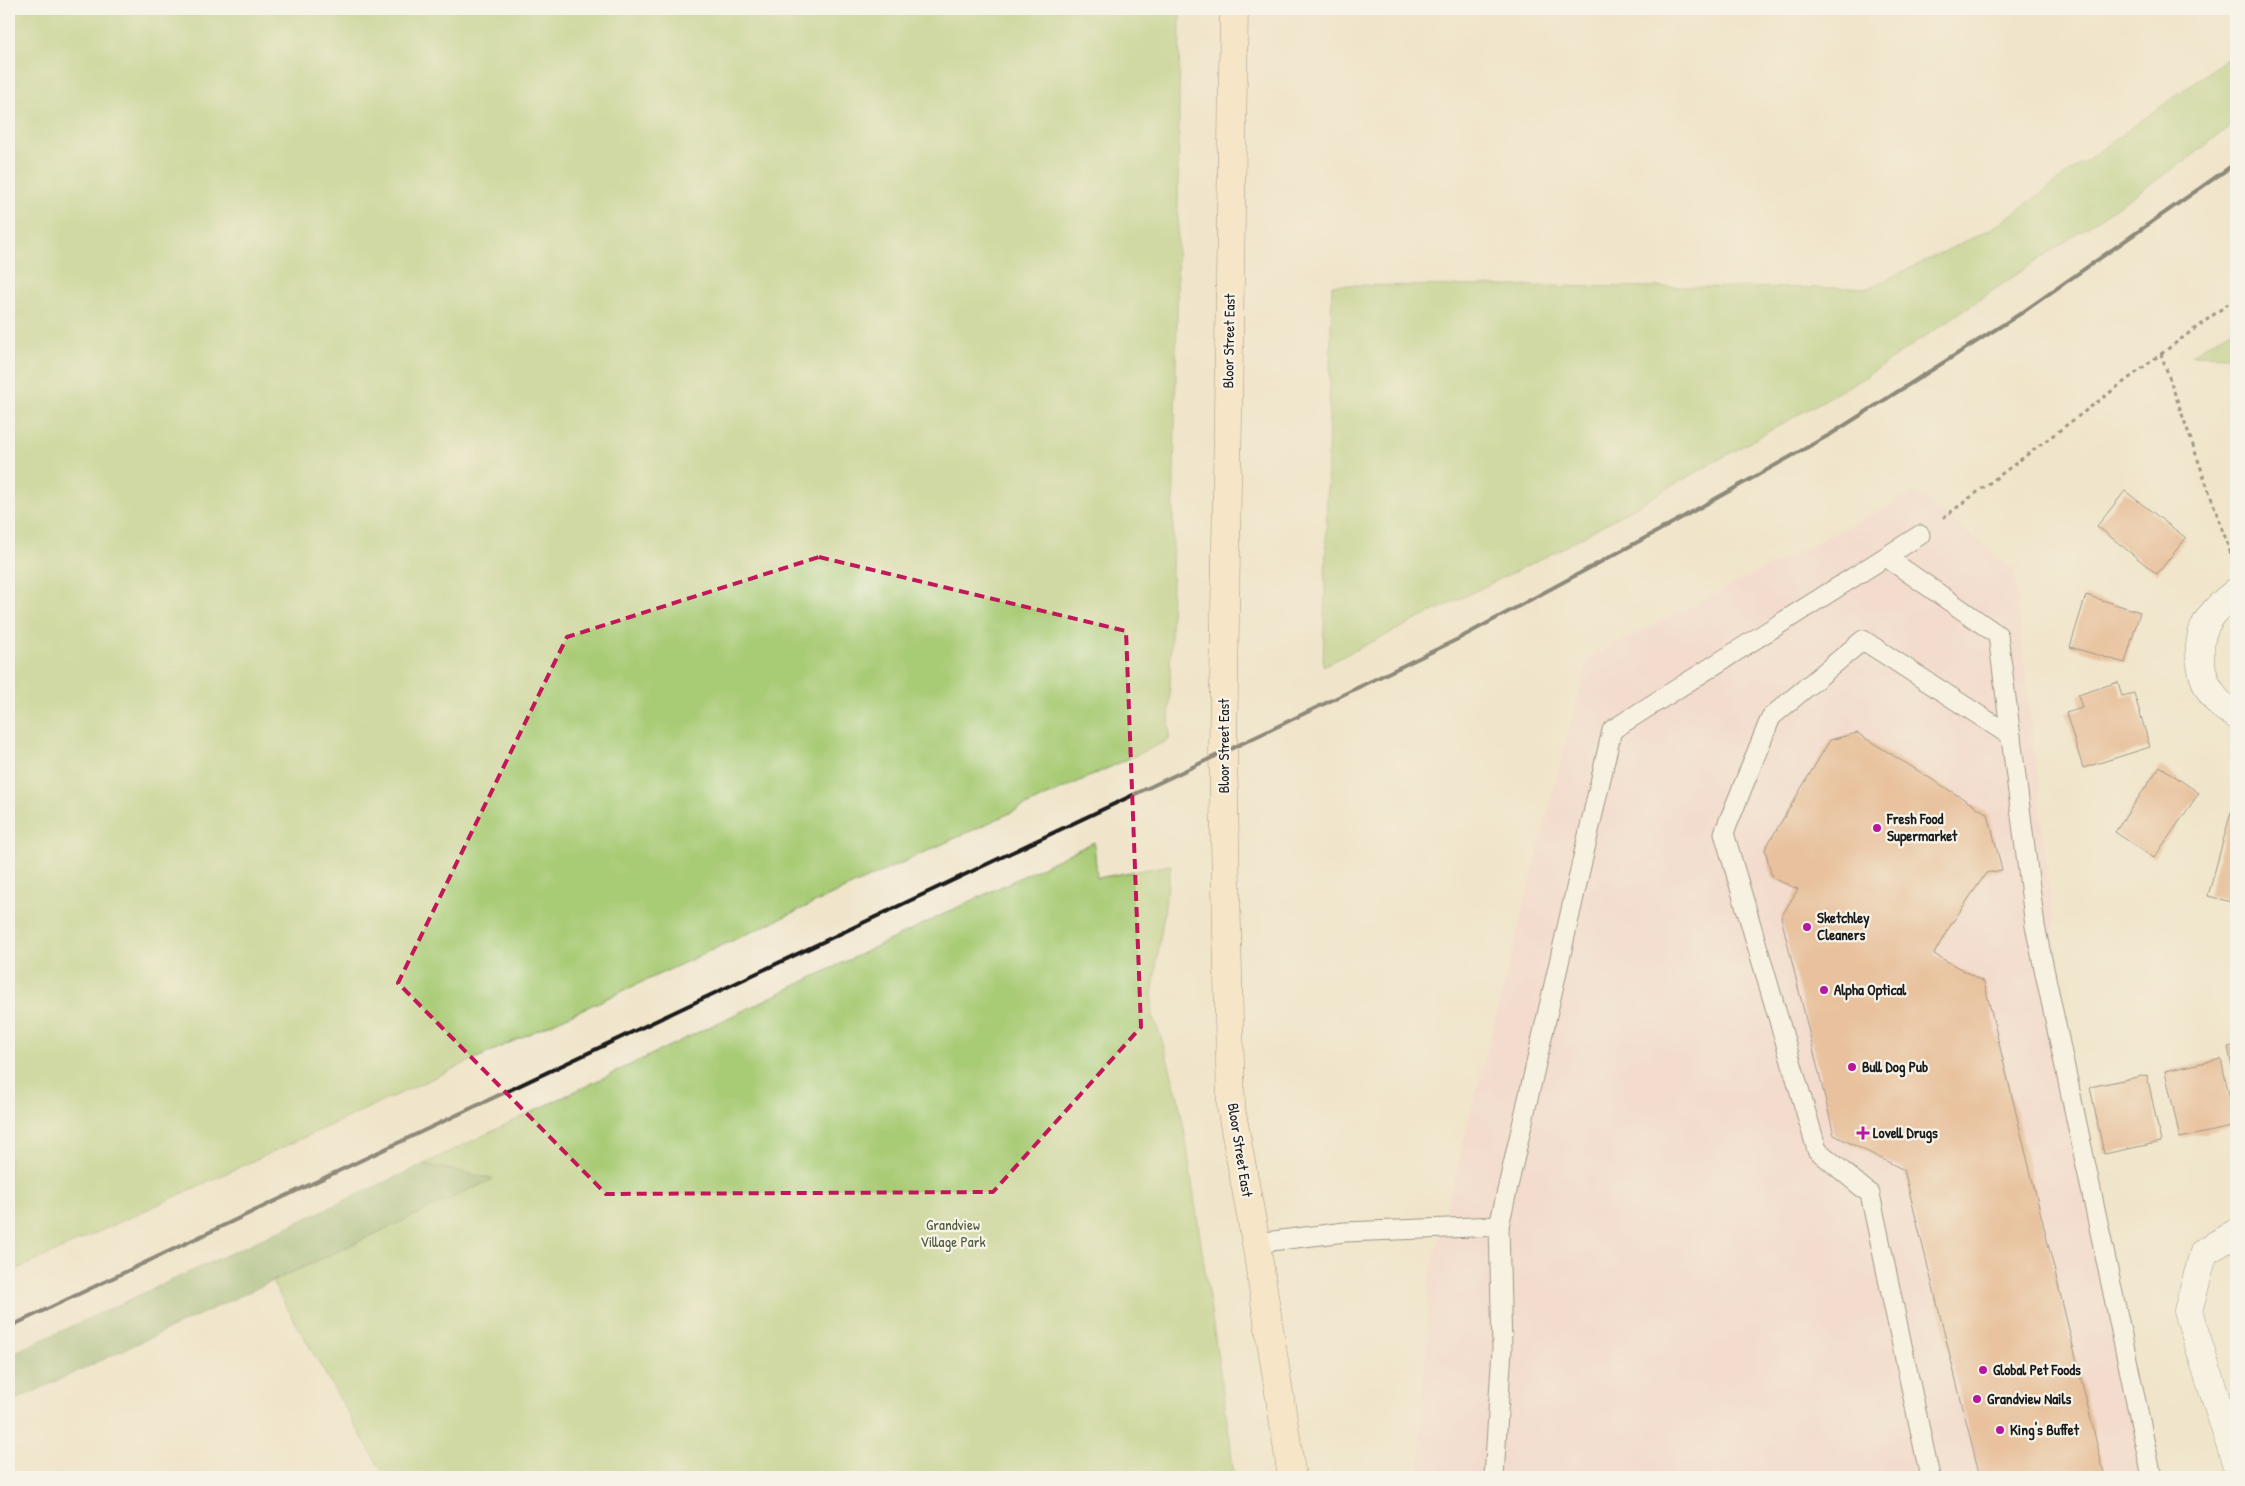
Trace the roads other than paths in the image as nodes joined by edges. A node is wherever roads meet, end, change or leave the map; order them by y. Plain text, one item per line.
1 (1234, 9) edge
2 (1920, 535) road end
3 (1886, 557) junction
4 (2236, 592) edge
5 (2236, 715) edge
6 (2011, 736) junction
7 (1499, 1226) junction
8 (2236, 1233) edge
9 (1256, 1243) junction
10 (2236, 1463) edge
11 (1292, 1477) edge
12 (1494, 1477) edge
13 (1930, 1477) edge
14 (2152, 1477) edge

1 - 9 main road, Bloor Street East
2 - 3 lane
3 - 6 lane
3 - 7 lane
4 - 5 street
6 - 13 lane
6 - 14 lane
7 - 9 lane
7 - 12 lane
8 - 10 street
9 - 11 main road, Bloor Street East

